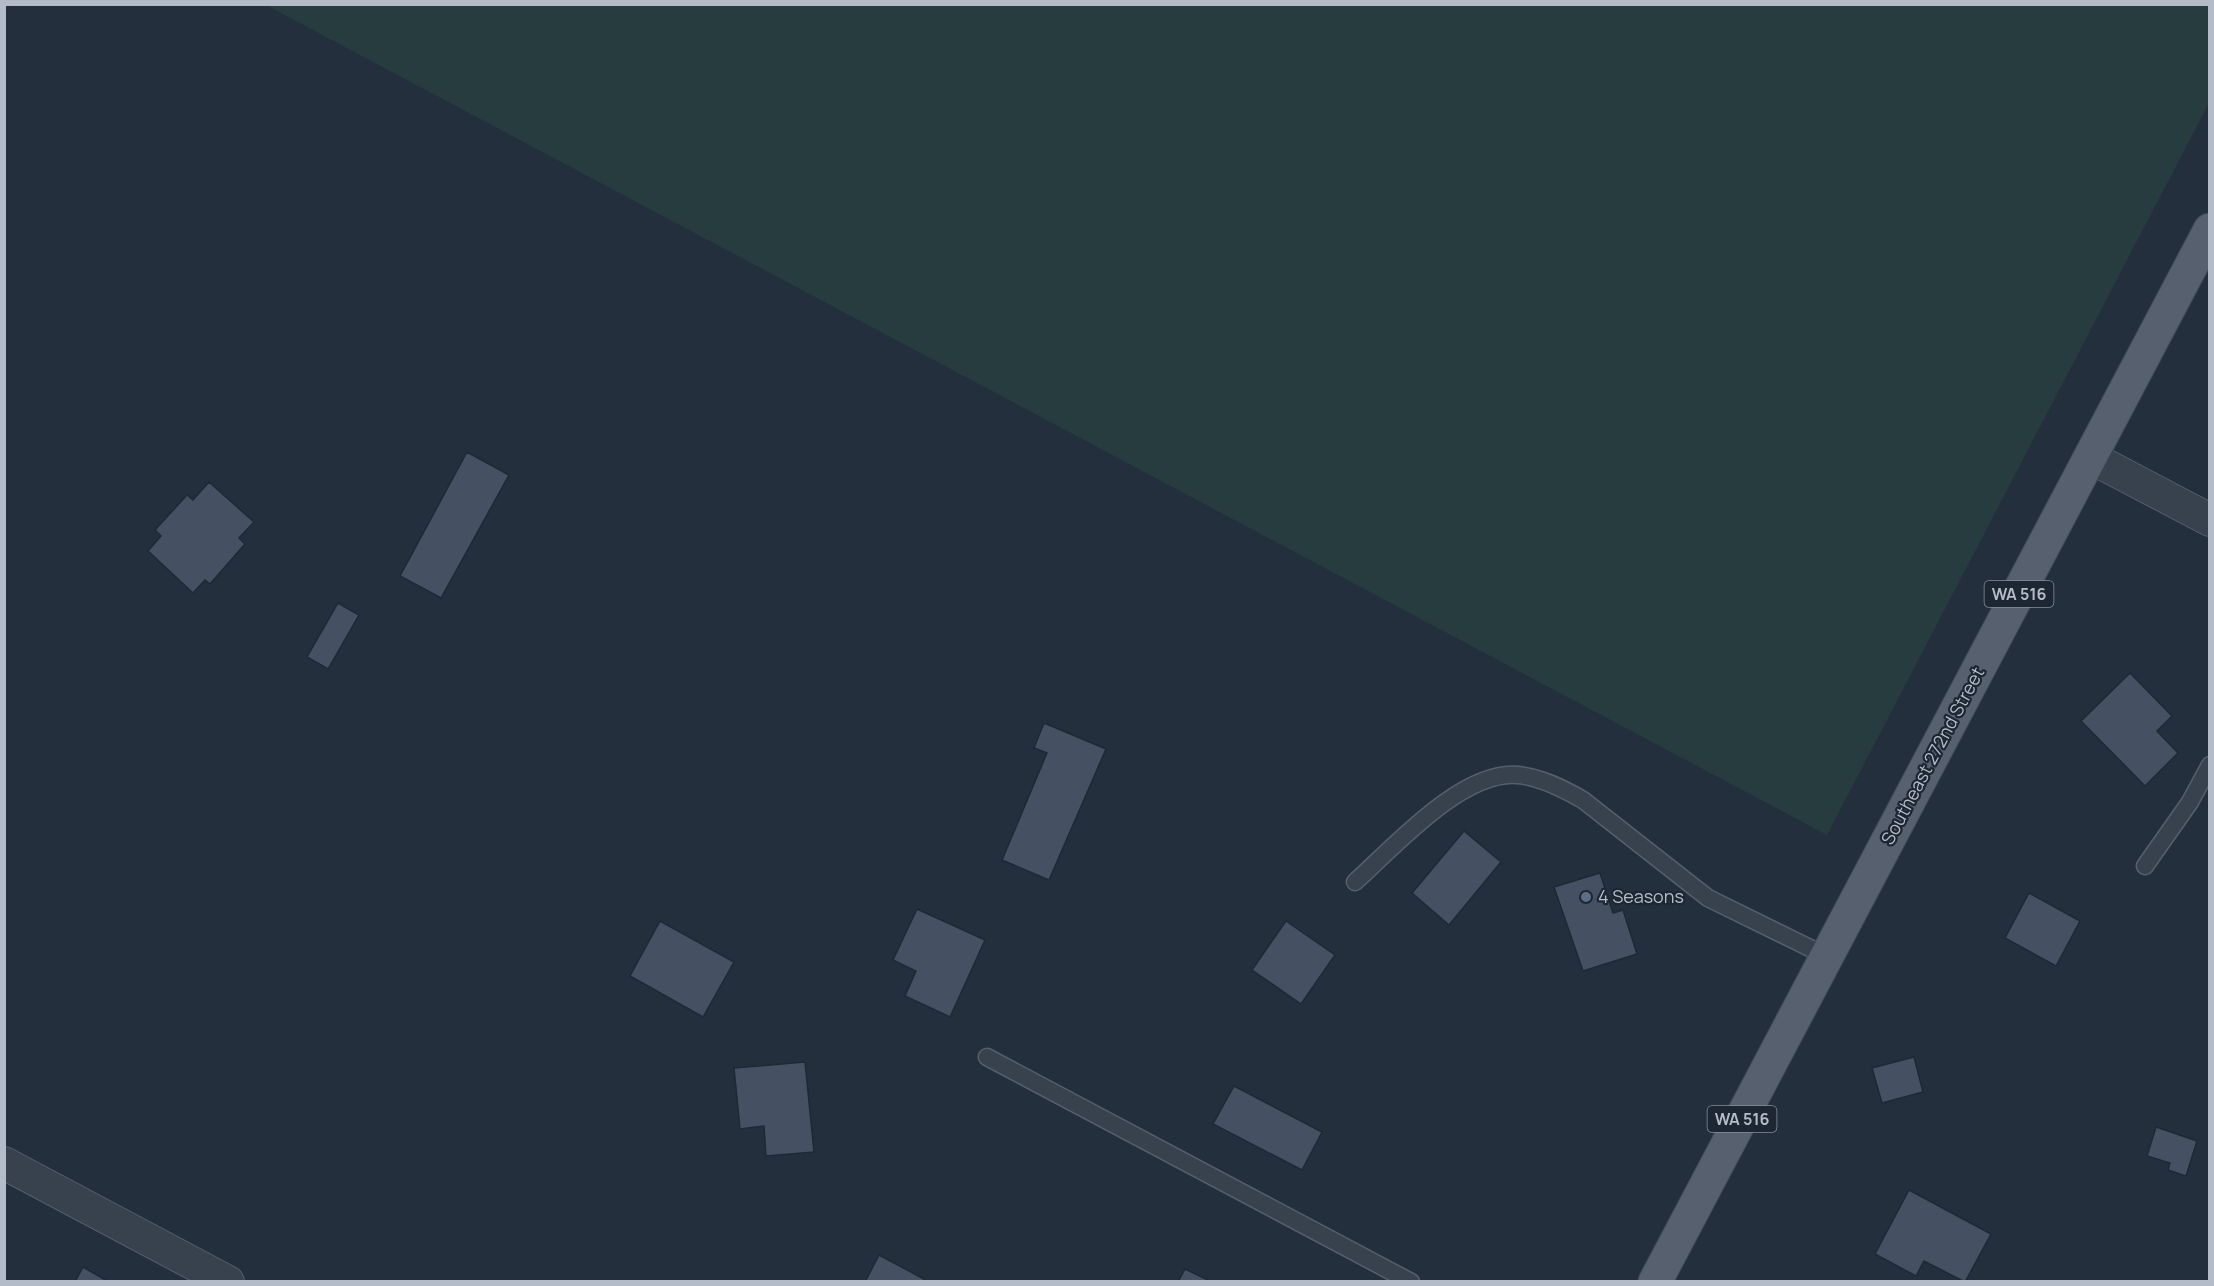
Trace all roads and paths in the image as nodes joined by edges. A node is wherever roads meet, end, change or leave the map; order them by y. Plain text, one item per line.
1 (2210, 230) edge
2 (2090, 458) junction
3 (2210, 520) edge
4 (2210, 765) edge
5 (2145, 866) dead end
6 (1355, 882) dead end
7 (1828, 957) junction
8 (987, 1057) dead end
9 (4, 1163) edge
10 (228, 1281) edge
11 (1408, 1281) edge
12 (1656, 1281) edge

1 - 2 main road, Southeast 272nd Street / WA 516
2 - 3 street
2 - 7 main road, Southeast 272nd Street / WA 516
4 - 5 lane
6 - 7 lane
7 - 12 main road, Southeast 272nd Street / WA 516
8 - 11 lane
9 - 10 street

